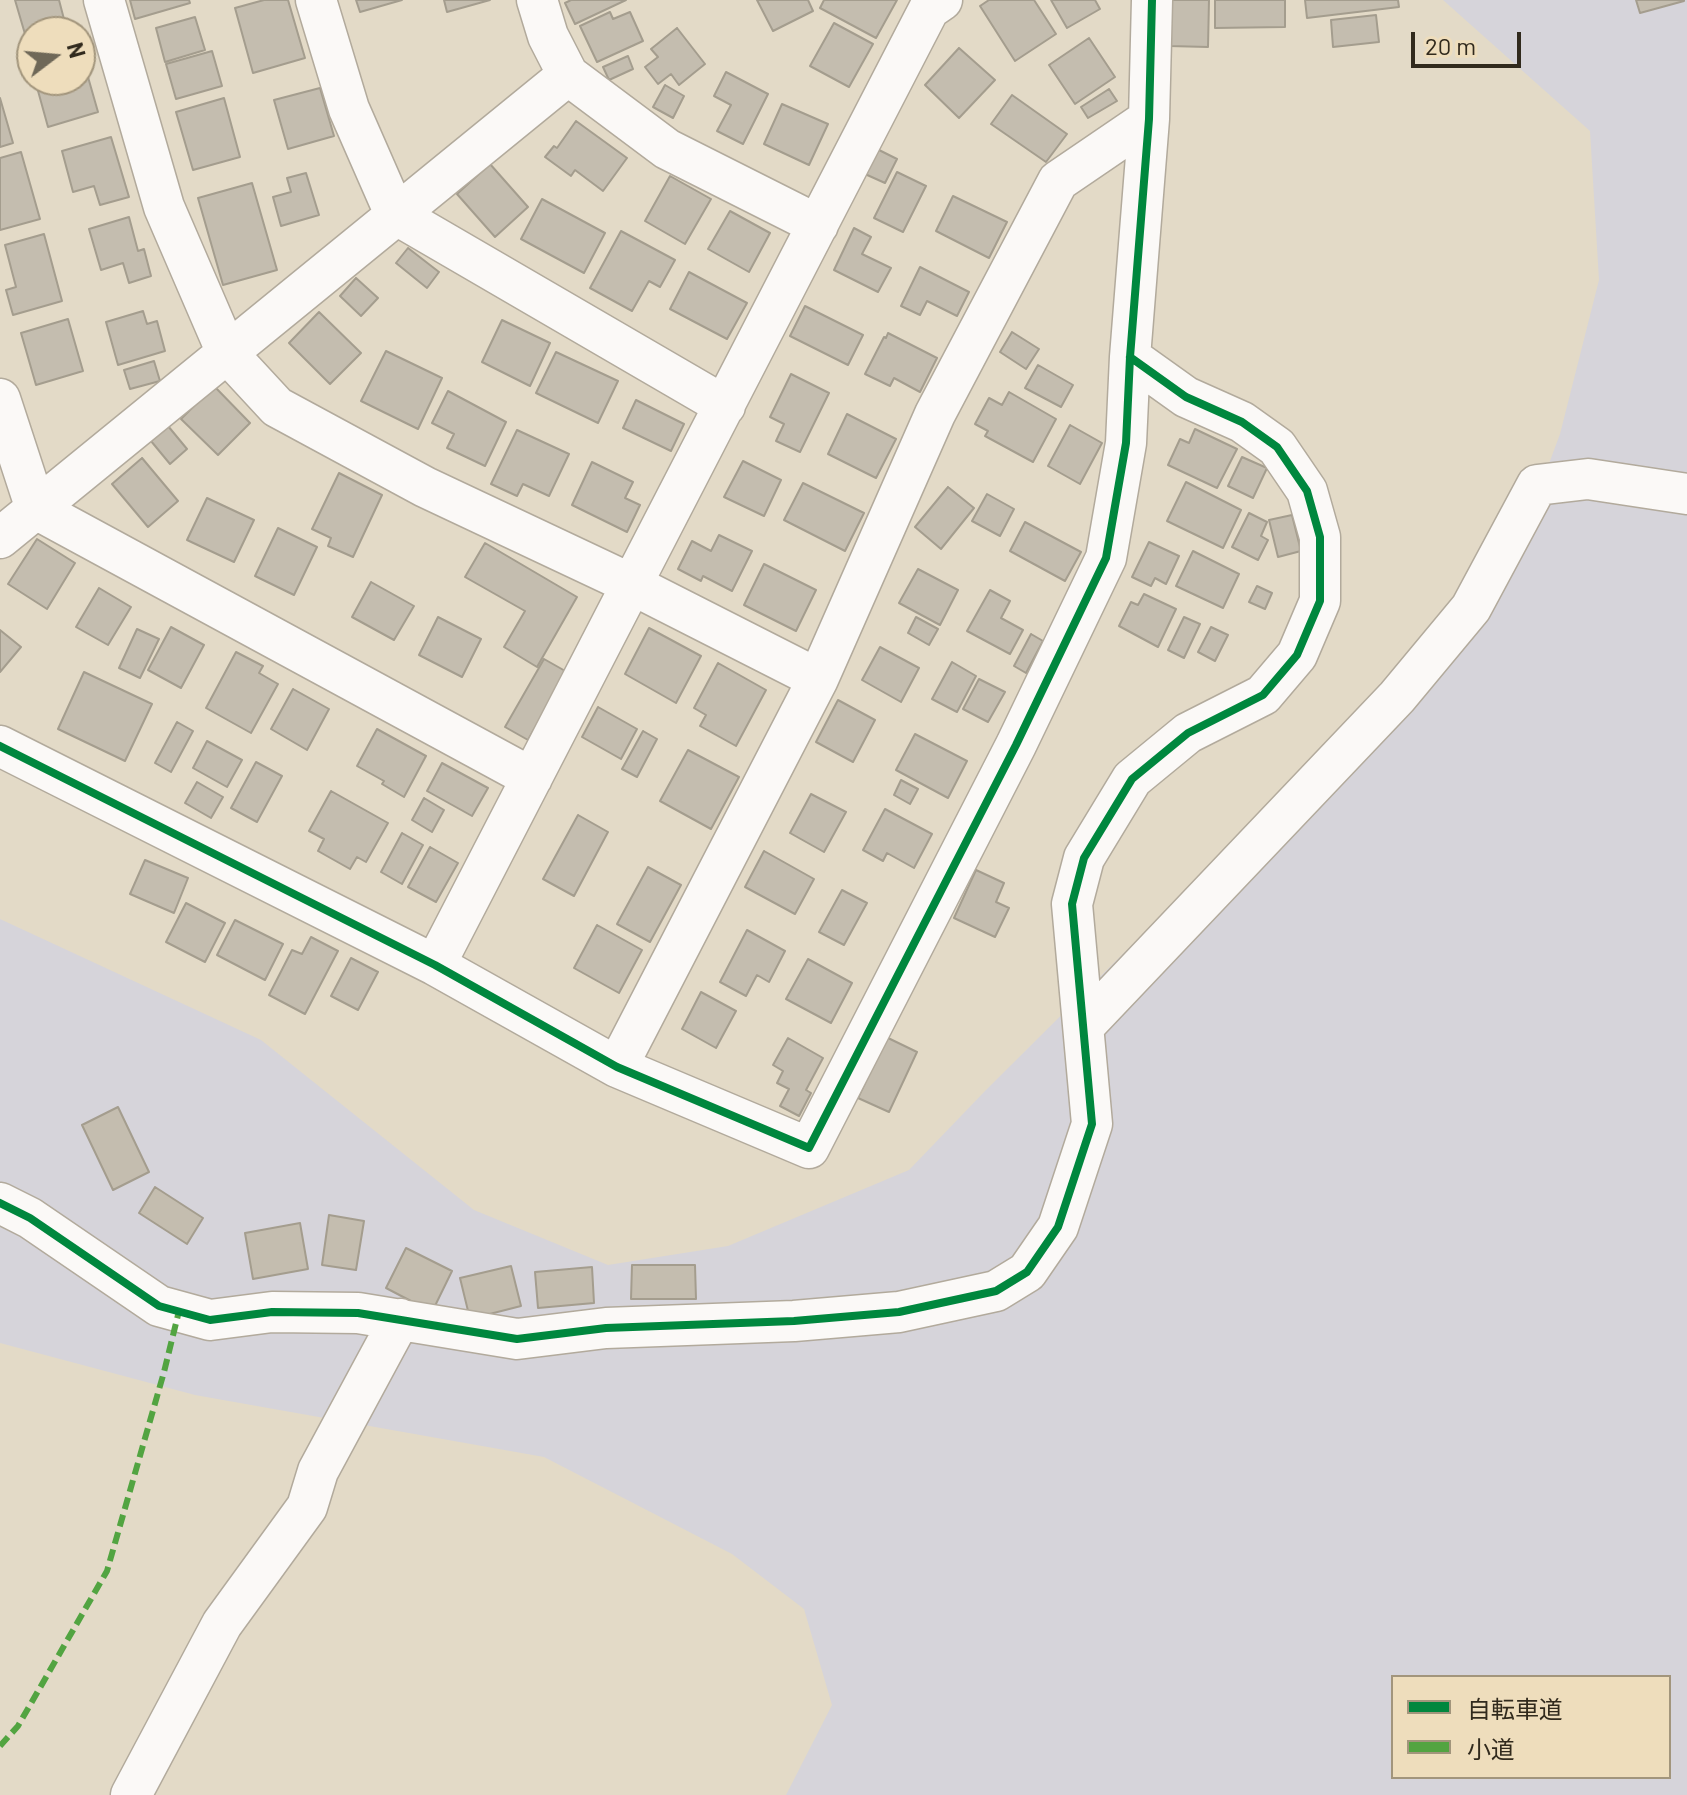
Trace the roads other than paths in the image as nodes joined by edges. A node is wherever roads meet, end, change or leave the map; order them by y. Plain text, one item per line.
1 (104, 0) edge
2 (316, 0) edge
3 (537, 0) edge
4 (942, 0) edge
5 (1152, 0) edge
6 (568, 75) junction
7 (1149, 119) junction
8 (395, 214) junction
9 (818, 225) junction
10 (227, 353) junction
11 (1130, 357) junction
12 (0, 399) edge
13 (725, 406) junction
14 (1687, 494) edge
15 (36, 509) junction
16 (0, 538) edge
17 (633, 585) junction
18 (818, 679) junction
19 (0, 746) edge
20 (532, 778) junction
21 (435, 965) junction
22 (1085, 1025) junction
23 (617, 1067) junction
24 (0, 1203) edge
25 (400, 1319) junction
26 (131, 1795) edge

1 - 10 street
2 - 8 street
3 - 6 street
4 - 9 street
5 - 7 street
6 - 8 street
6 - 9 street
7 - 11 street
7 - 18 street
8 - 10 street
8 - 13 street
9 - 13 street
10 - 15 street
10 - 17 street
11 - 22 street
11 - 23 street
12 - 15 street
13 - 17 street
14 - 22 street
15 - 16 street
15 - 20 street
17 - 18 street
17 - 20 street
18 - 23 street
19 - 21 street
20 - 21 street
21 - 23 street
22 - 25 street
24 - 25 street
25 - 26 street

